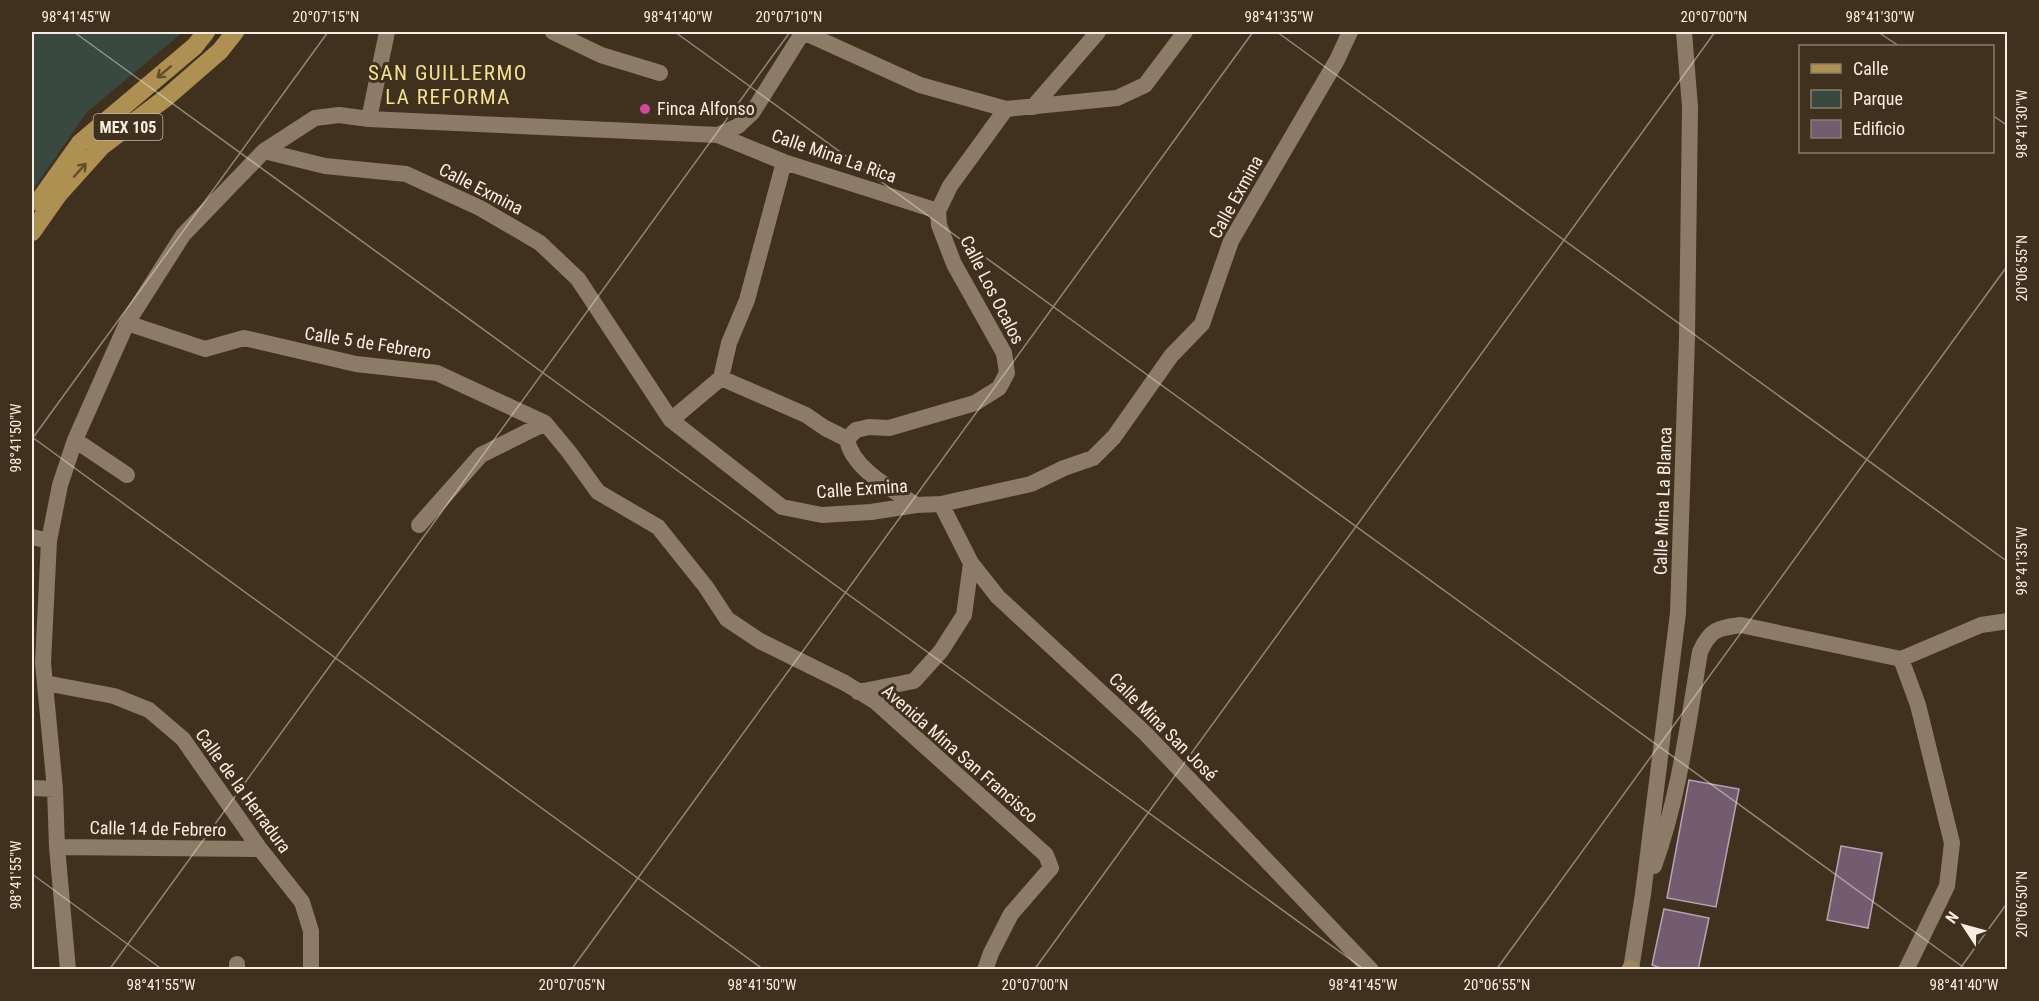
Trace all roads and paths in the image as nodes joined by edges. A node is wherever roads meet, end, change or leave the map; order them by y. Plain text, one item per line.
1 (206, 32) edge
2 (235, 32) edge
3 (387, 32) edge
4 (553, 32) edge
5 (803, 32) edge
6 (1098, 32) edge
7 (1185, 32) edge
8 (1350, 32) edge
9 (1684, 32) edge
10 (660, 74) dead end
11 (1034, 107) junction
12 (1006, 110) junction
13 (369, 119) junction
14 (718, 135) junction
15 (264, 151) junction
16 (783, 162) junction
17 (938, 211) junction
18 (32, 213) edge
19 (32, 232) edge
20 (127, 323) junction
21 (721, 378) junction
22 (671, 420) junction
23 (545, 423) junction
24 (847, 439) junction
25 (75, 440) junction
26 (127, 475) dead end
27 (941, 504) junction
28 (916, 505) junction
29 (419, 525) dead end
30 (32, 537) edge
31 (49, 541) junction
32 (971, 562) junction
33 (727, 619) joint
34 (2007, 621) edge
35 (1901, 659) junction
36 (45, 683) junction
37 (858, 692) junction
38 (32, 788) edge
39 (55, 789) junction
40 (57, 847) junction
41 (260, 849) junction
42 (1643, 894) junction
43 (68, 969) edge
44 (311, 969) edge
45 (985, 969) edge
46 (1371, 969) edge
47 (1630, 969) edge
48 (1906, 969) edge

1 -> 18 main road, MEX 105
19 -> 2 main road, MEX 105
3 - 13 street
4 - 10 street
5 - 12 street
5 - 14 street
6 - 11 street
7 - 11 street
8 - 27 street, Calle Exmina
9 - 42 street, Calle Mina La Blanca
11 - 12 street
12 - 17 street
13 - 14 street
13 - 15 street
14 - 16 street, Calle Mina La Rica
15 - 20 street
15 - 22 street, Calle Exmina
16 - 17 street, Calle Mina La Rica
16 - 21 street
17 - 24 street, Calle Los Ocalos
20 - 23 street, Calle 5 de Febrero
20 - 25 street
21 - 22 street
21 - 24 street
22 - 28 street, Calle Exmina
23 - 29 street
23 - 33 street, Calle 5 de Febrero
24 - 28 street
25 - 26 street
25 - 31 street
27 - 28 street, Calle Exmina
27 - 32 street, Calle Mina San José
30 - 31 street
31 - 36 street
32 - 37 street
32 - 46 street, Calle Mina San José
33 - 37 street, Avenida Mina San Francisco
34 - 35 street
35 - 42 street
35 - 48 street
36 - 39 street
36 - 41 street, Calle de la Herradura
37 - 45 street, Avenida Mina San Francisco
38 - 39 street
39 - 40 street
40 - 41 street, Calle 14 de Febrero
40 - 43 street
41 - 44 street, Calle de la Herradura
42 - 47 street, Calle Mina La Blanca

